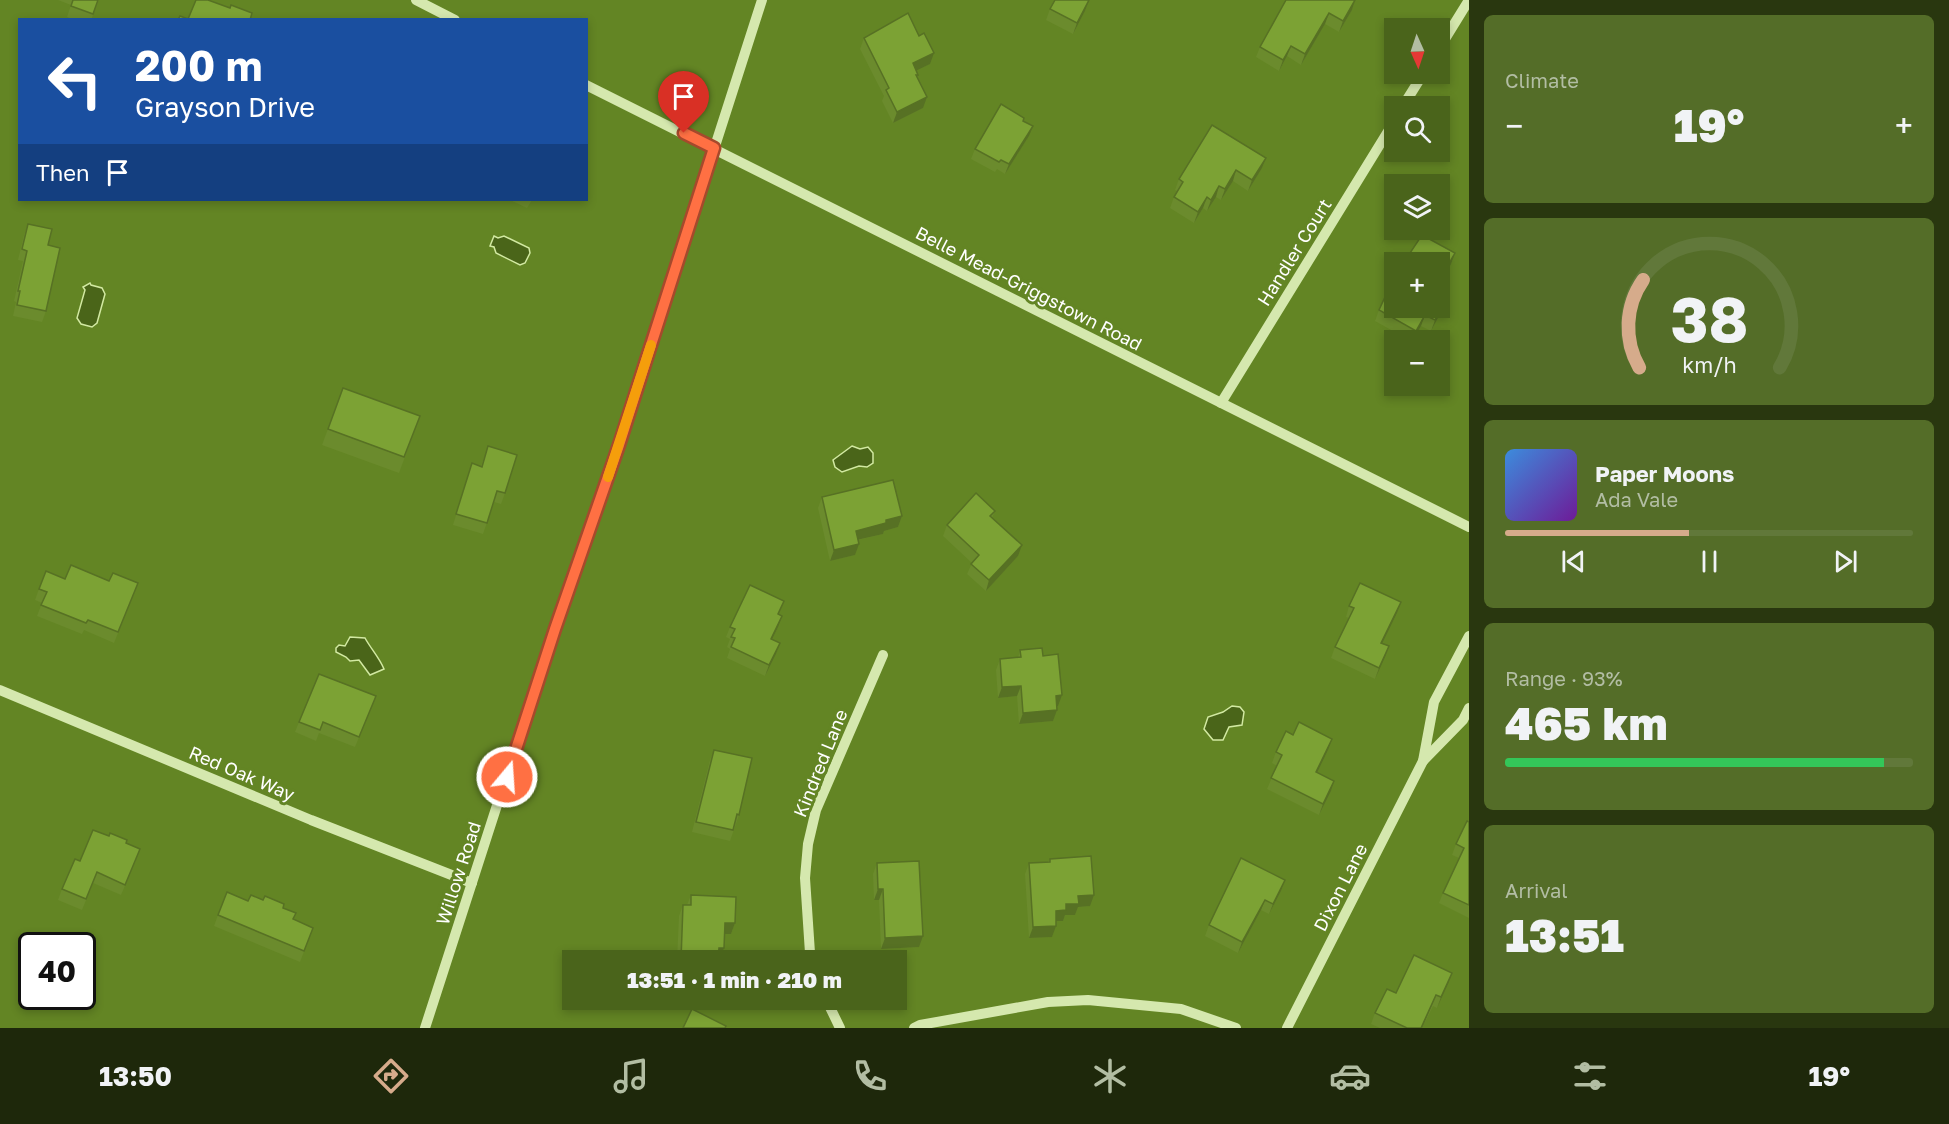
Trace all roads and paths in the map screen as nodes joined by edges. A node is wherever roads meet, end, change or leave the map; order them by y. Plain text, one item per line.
1 (416, 0) edge
2 (762, 0) edge
3 (1469, 0) edge
4 (451, 18) edge
5 (1450, 31) edge
6 (588, 86) edge
7 (1384, 138) edge
8 (714, 148) junction
9 (1221, 403) junction
10 (1469, 527) edge
11 (1469, 636) edge
12 (884, 655) dead end
13 (0, 690) edge
14 (1469, 708) edge
15 (1423, 761) junction
16 (472, 883) junction
17 (810, 950) edge
18 (831, 1010) edge
19 (425, 1028) edge
20 (840, 1028) edge
21 (914, 1028) edge
22 (1236, 1028) edge
23 (1287, 1028) edge

1 - 4 street
2 - 8 street
3 - 5 street
6 - 8 street, Belle Mead-Griggstown Road
7 - 9 street, Handler Court
8 - 9 street, Belle Mead-Griggstown Road
8 - 16 street, Willow Road
9 - 10 street, Belle Mead-Griggstown Road
11 - 15 street, Dixon Lane
12 - 17 street, Kindred Lane
13 - 16 street, Red Oak Way
14 - 15 street, Dixon Lane
15 - 23 street, Dixon Lane
16 - 19 street, Willow Road
18 - 20 street
21 - 22 street

